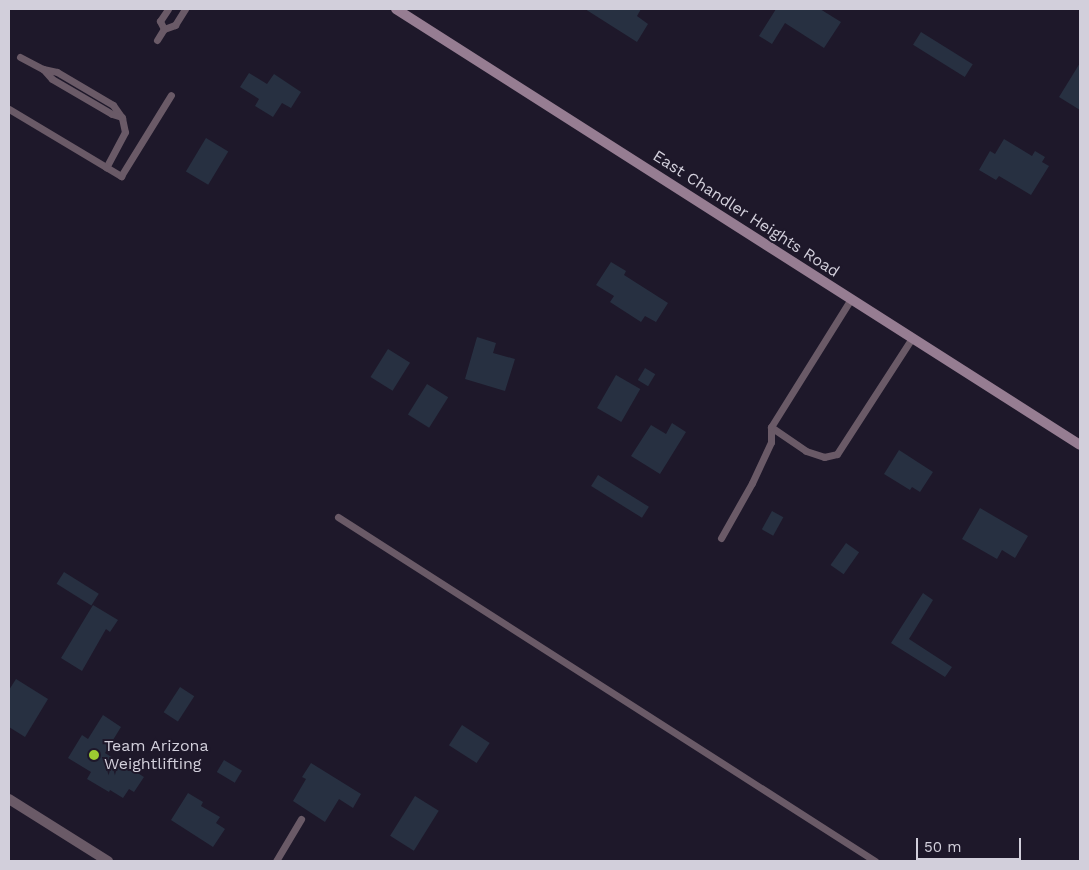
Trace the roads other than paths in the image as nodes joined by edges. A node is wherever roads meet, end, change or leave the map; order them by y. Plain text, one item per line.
1 (168, 9) edge
2 (185, 9) edge
3 (396, 9) edge
4 (164, 29) junction
5 (157, 40) dead end
6 (20, 57) dead end
7 (171, 94) dead end
8 (9, 109) edge
9 (106, 167) junction
10 (851, 299) junction
11 (912, 338) junction
12 (771, 427) junction
13 (1080, 445) edge
14 (338, 517) dead end
15 (721, 538) dead end
16 (9, 799) edge
17 (301, 819) dead end
18 (108, 861) edge
19 (276, 861) edge
20 (875, 861) edge

1 - 4 lane
2 - 4 lane
3 - 10 main road, East Chandler Heights Road
4 - 5 lane
6 - 9 lane
7 - 9 lane
8 - 9 lane
10 - 11 main road, East Chandler Heights Road
10 - 12 lane
11 - 12 lane
11 - 13 main road, East Chandler Heights Road
12 - 15 lane
14 - 20 lane
16 - 18 street
17 - 19 lane

